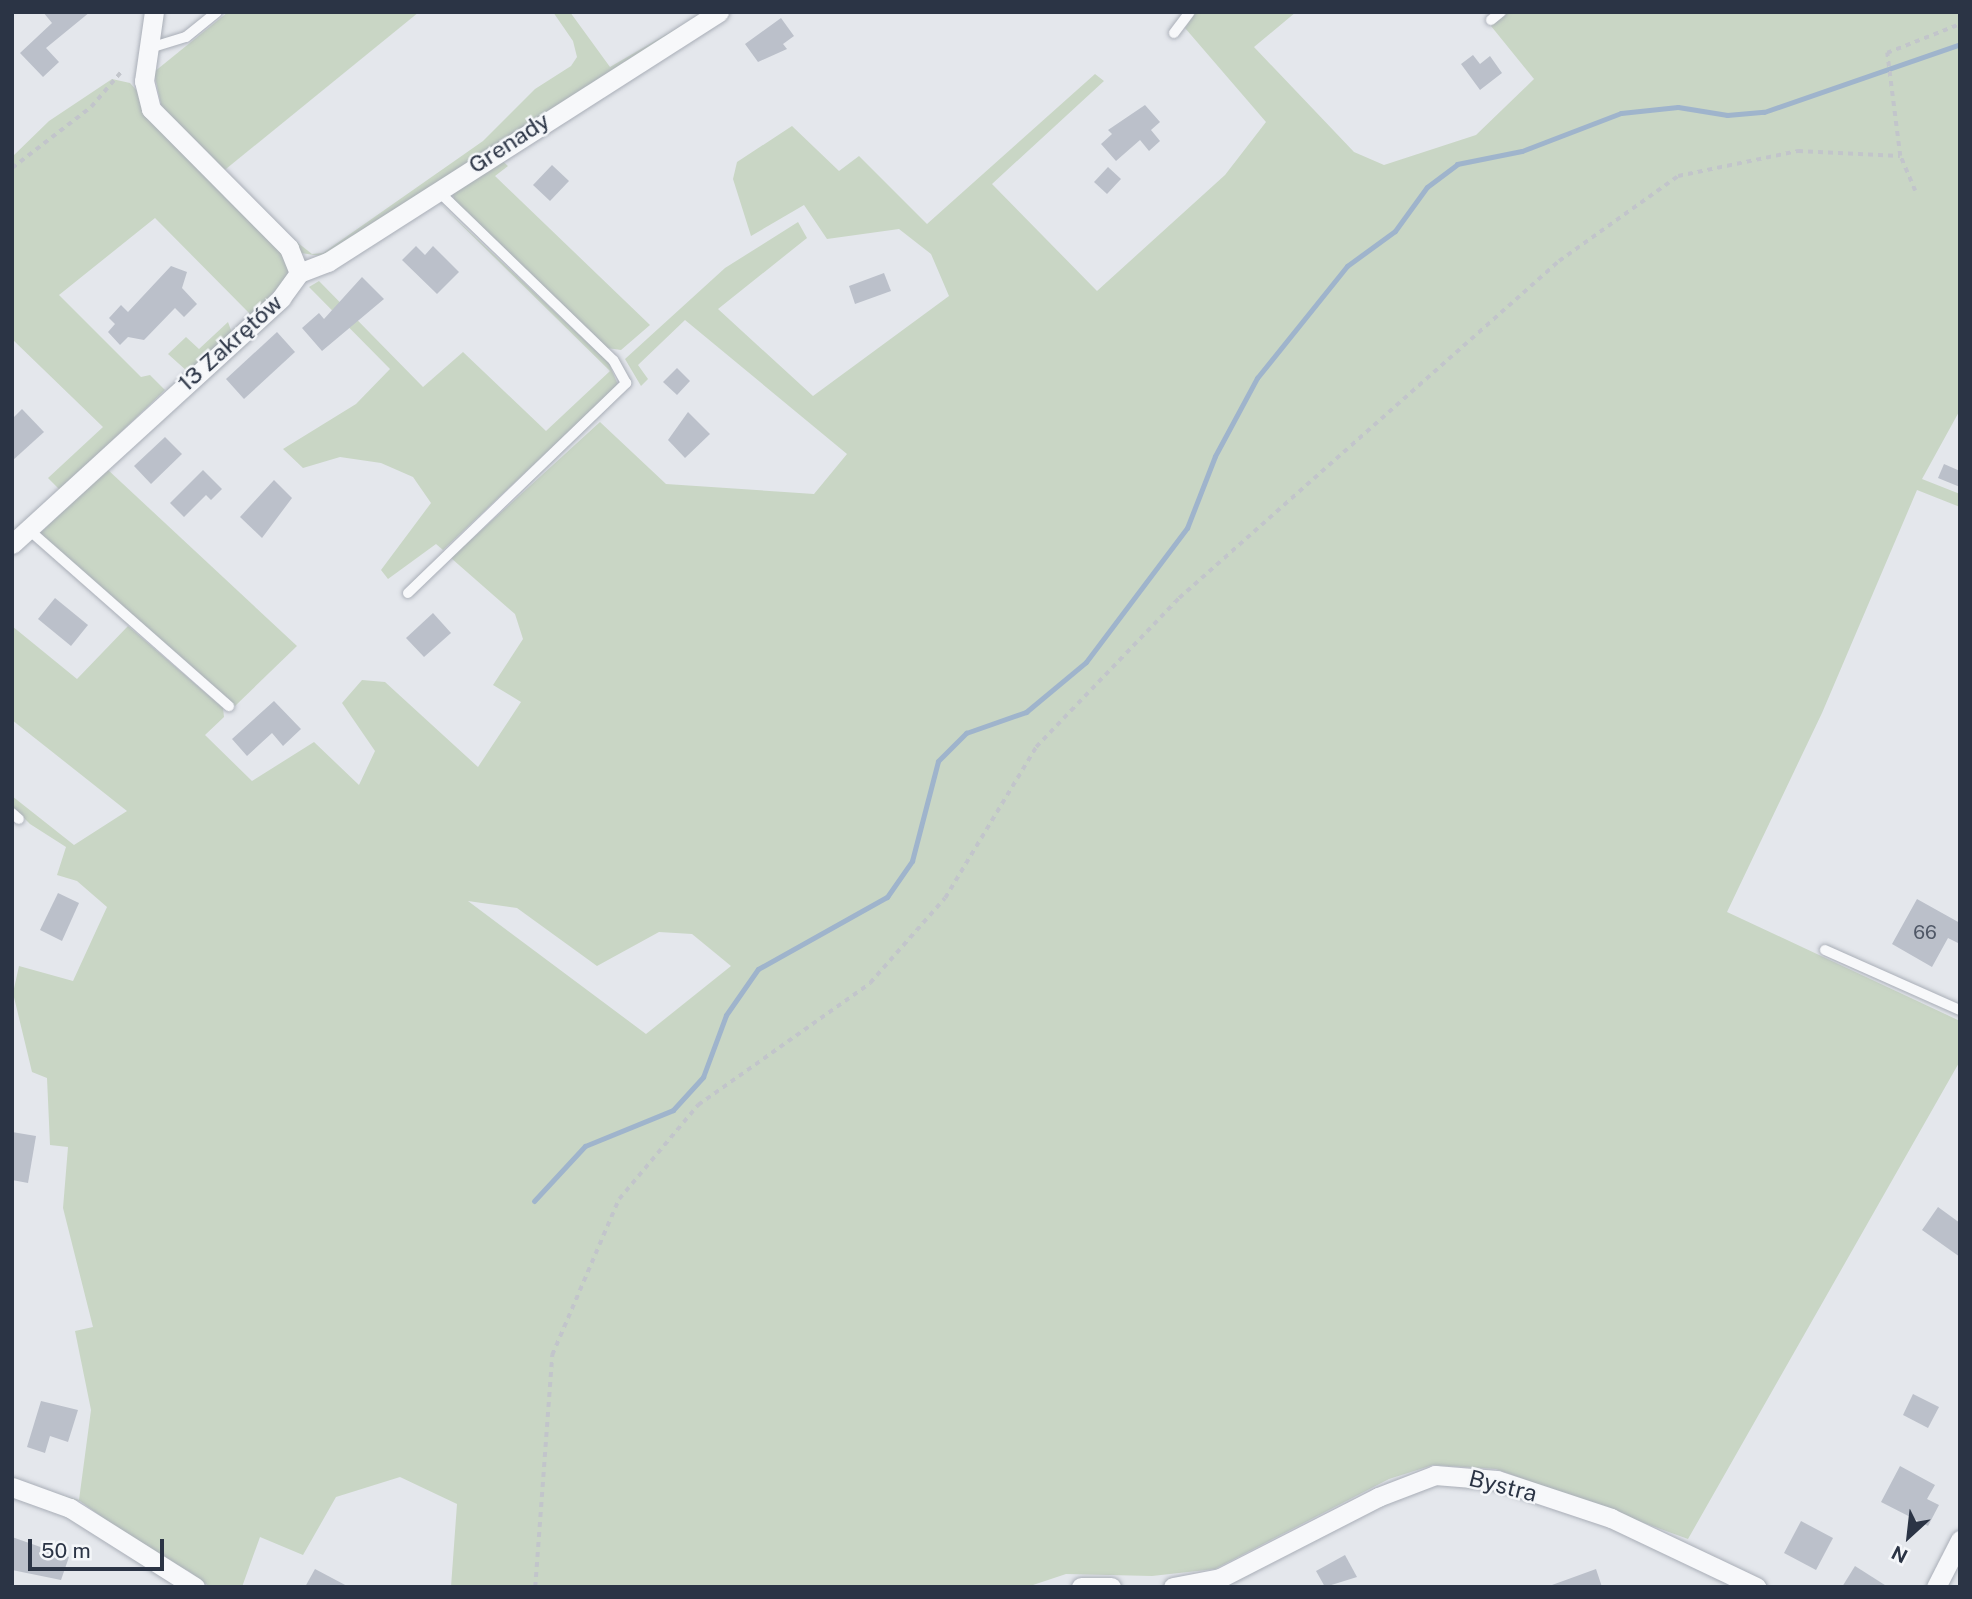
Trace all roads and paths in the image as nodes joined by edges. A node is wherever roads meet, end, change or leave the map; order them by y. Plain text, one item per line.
1 (154, 12) edge
2 (217, 12) edge
3 (719, 12) edge
4 (1190, 12) edge
5 (1501, 12) edge
6 (1491, 20) dead end
7 (1960, 24) edge
8 (1174, 33) dead end
9 (153, 47) junction
10 (121, 72) dead end
11 (1900, 156) junction
12 (12, 167) edge
13 (438, 190) junction
14 (1915, 191) dead end
15 (299, 273) junction
16 (29, 529) junction
17 (12, 544) edge
18 (408, 593) dead end
19 (229, 706) dead end
20 (1825, 950) dead end
21 (1960, 1010) edge
22 (12, 1487) edge
23 (1960, 1540) edge
24 (195, 1587) edge
25 (535, 1587) edge
26 (1081, 1587) edge
27 (1111, 1587) edge
28 (1172, 1587) edge
29 (1756, 1587) edge
30 (1936, 1587) edge

1 - 9 street, 13 Zakrętów
2 - 9 lane
3 - 13 street, Grenady
4 - 8 lane
5 - 6 lane
7 - 11 path
9 - 15 street, 13 Zakrętów
10 - 12 path
11 - 14 path
11 - 25 path
13 - 15 street, Grenady
13 - 18 lane
15 - 16 street, 13 Zakrętów
16 - 17 street, 13 Zakrętów
16 - 19 lane
20 - 21 lane
22 - 24 street
23 - 30 street
26 - 27 street
28 - 29 street, Bystra

